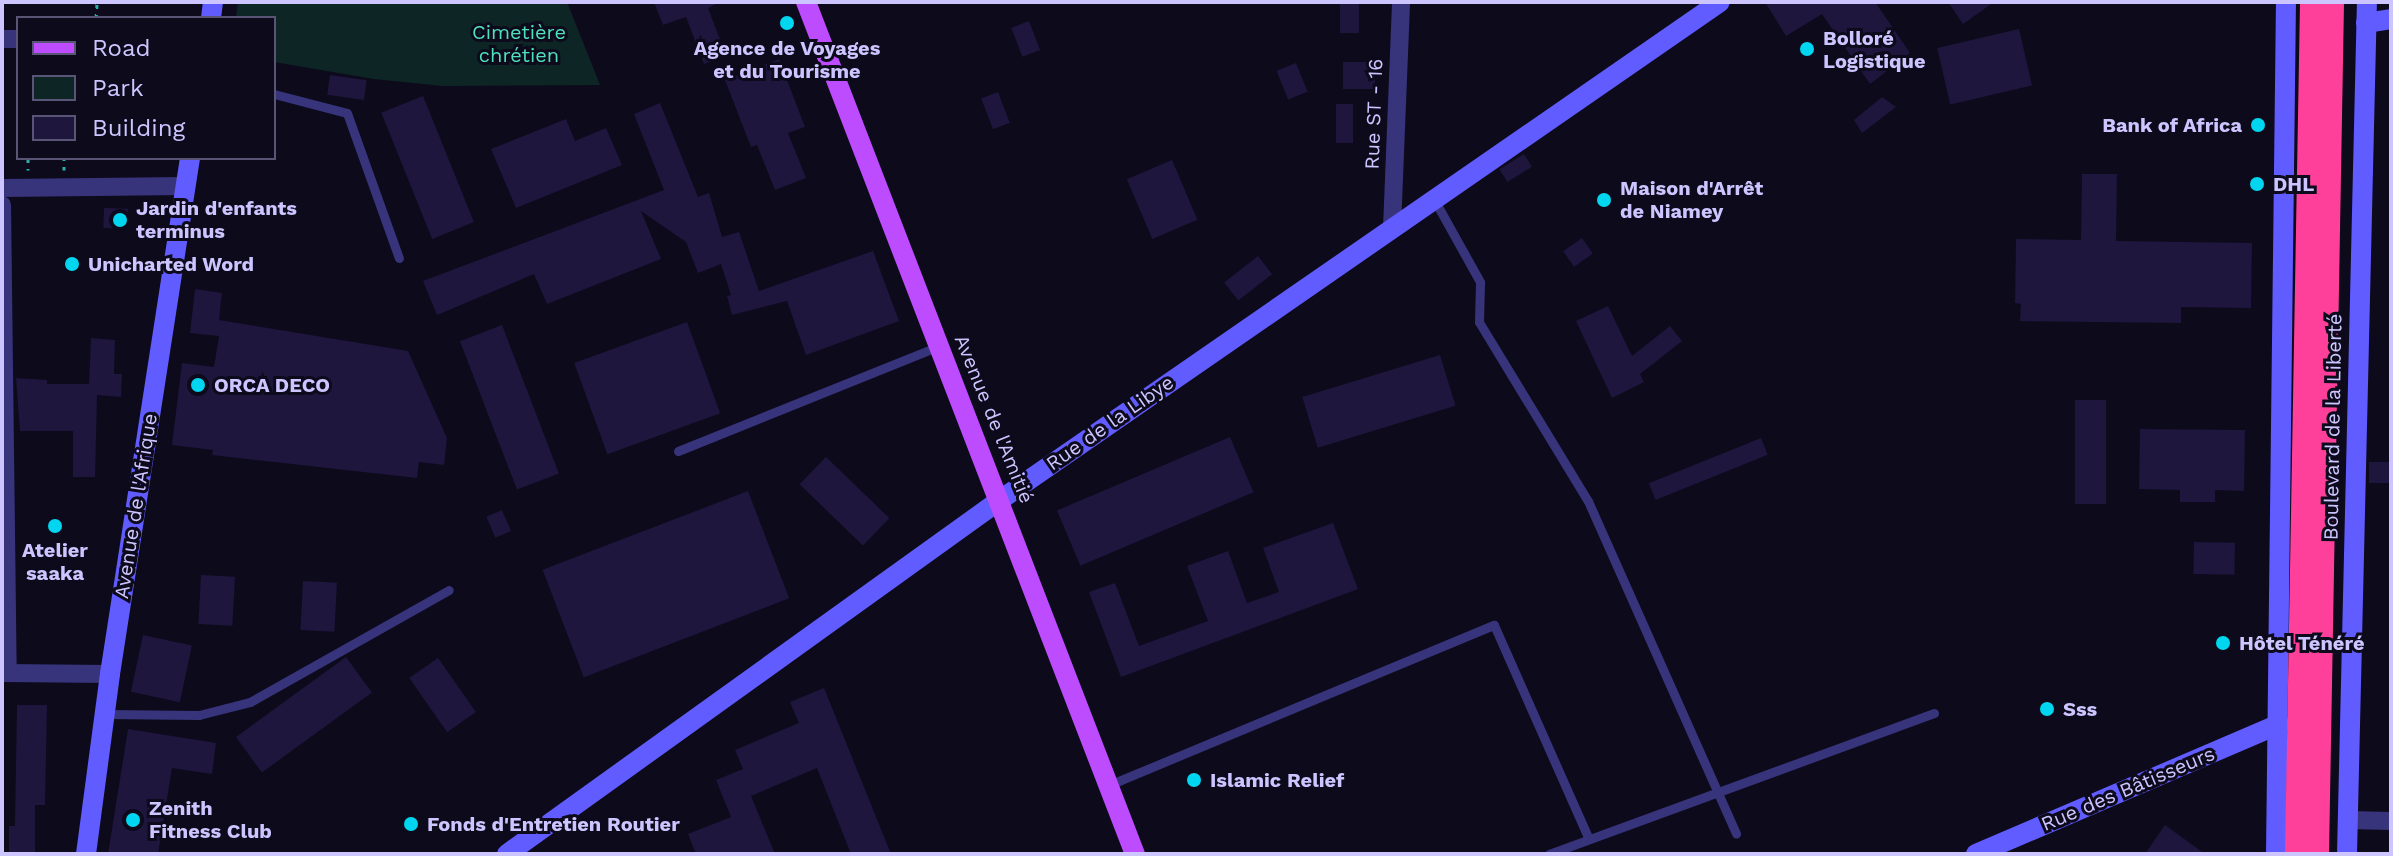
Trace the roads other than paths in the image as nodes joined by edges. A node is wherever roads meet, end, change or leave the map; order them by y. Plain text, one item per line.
1 (806, 2) edge
2 (1401, 2) edge
3 (2286, 2) edge
4 (2312, 2) edge
5 (2332, 2) edge
6 (1714, 4) edge
7 (2366, 12) edge
8 (2391, 19) edge
9 (276, 95) edge
10 (190, 160) edge
11 (185, 186) junction
12 (2, 188) edge
13 (1435, 201) junction
14 (2, 205) edge
15 (1392, 228) junction
16 (399, 258) dead end
17 (939, 346) junction
18 (678, 451) dead end
19 (1000, 500) junction
20 (449, 590) dead end
21 (5, 673) edge
22 (110, 674) junction
23 (1934, 713) dead end
24 (105, 714) junction
25 (2279, 724) junction
26 (1109, 785) junction
27 (1719, 791) junction
28 (2348, 820) junction
29 (2391, 821) edge
30 (1736, 834) dead end
31 (1589, 839) junction
32 (86, 854) edge
33 (507, 854) edge
34 (1135, 854) edge
35 (1549, 854) edge
36 (1976, 854) edge
37 (2276, 854) edge
38 (2297, 854) edge
39 (2317, 854) edge
40 (2347, 854) edge

1 - 17 main road, Avenue de l'Amitié
2 - 15 street, Rue ST - 16
3 - 25 main road
4 - 38 highway, Boulevard de la Liberté
5 - 39 highway, Boulevard de la Liberté
6 - 13 main road, Rue de la Libye
7 - 8 main road
7 - 28 main road, Boulevard de la Liberté
9 - 16 lane
10 - 11 main road, Avenue de l'Afrique
11 - 12 street
11 - 22 main road, Avenue de l'Afrique
13 - 15 main road, Rue de la Libye
13 - 27 lane
14 - 21 street
15 - 19 main road, Rue de la Libye
17 - 18 lane
17 - 19 main road, Avenue de l'Amitié
19 - 26 main road, Avenue de l'Amitié
19 - 33 main road, Rue de la Libye
20 - 24 lane
21 - 22 street
22 - 24 main road, Avenue de l'Afrique
23 - 27 lane
24 - 32 main road, Avenue de l'Afrique
25 - 36 main road, Rue des Bâtisseurs
25 - 37 main road
26 - 31 lane
26 - 34 main road, Avenue de l'Amitié
27 - 30 lane
27 - 31 lane
28 - 29 street
28 - 40 main road, Boulevard de la Liberté
31 - 35 lane

